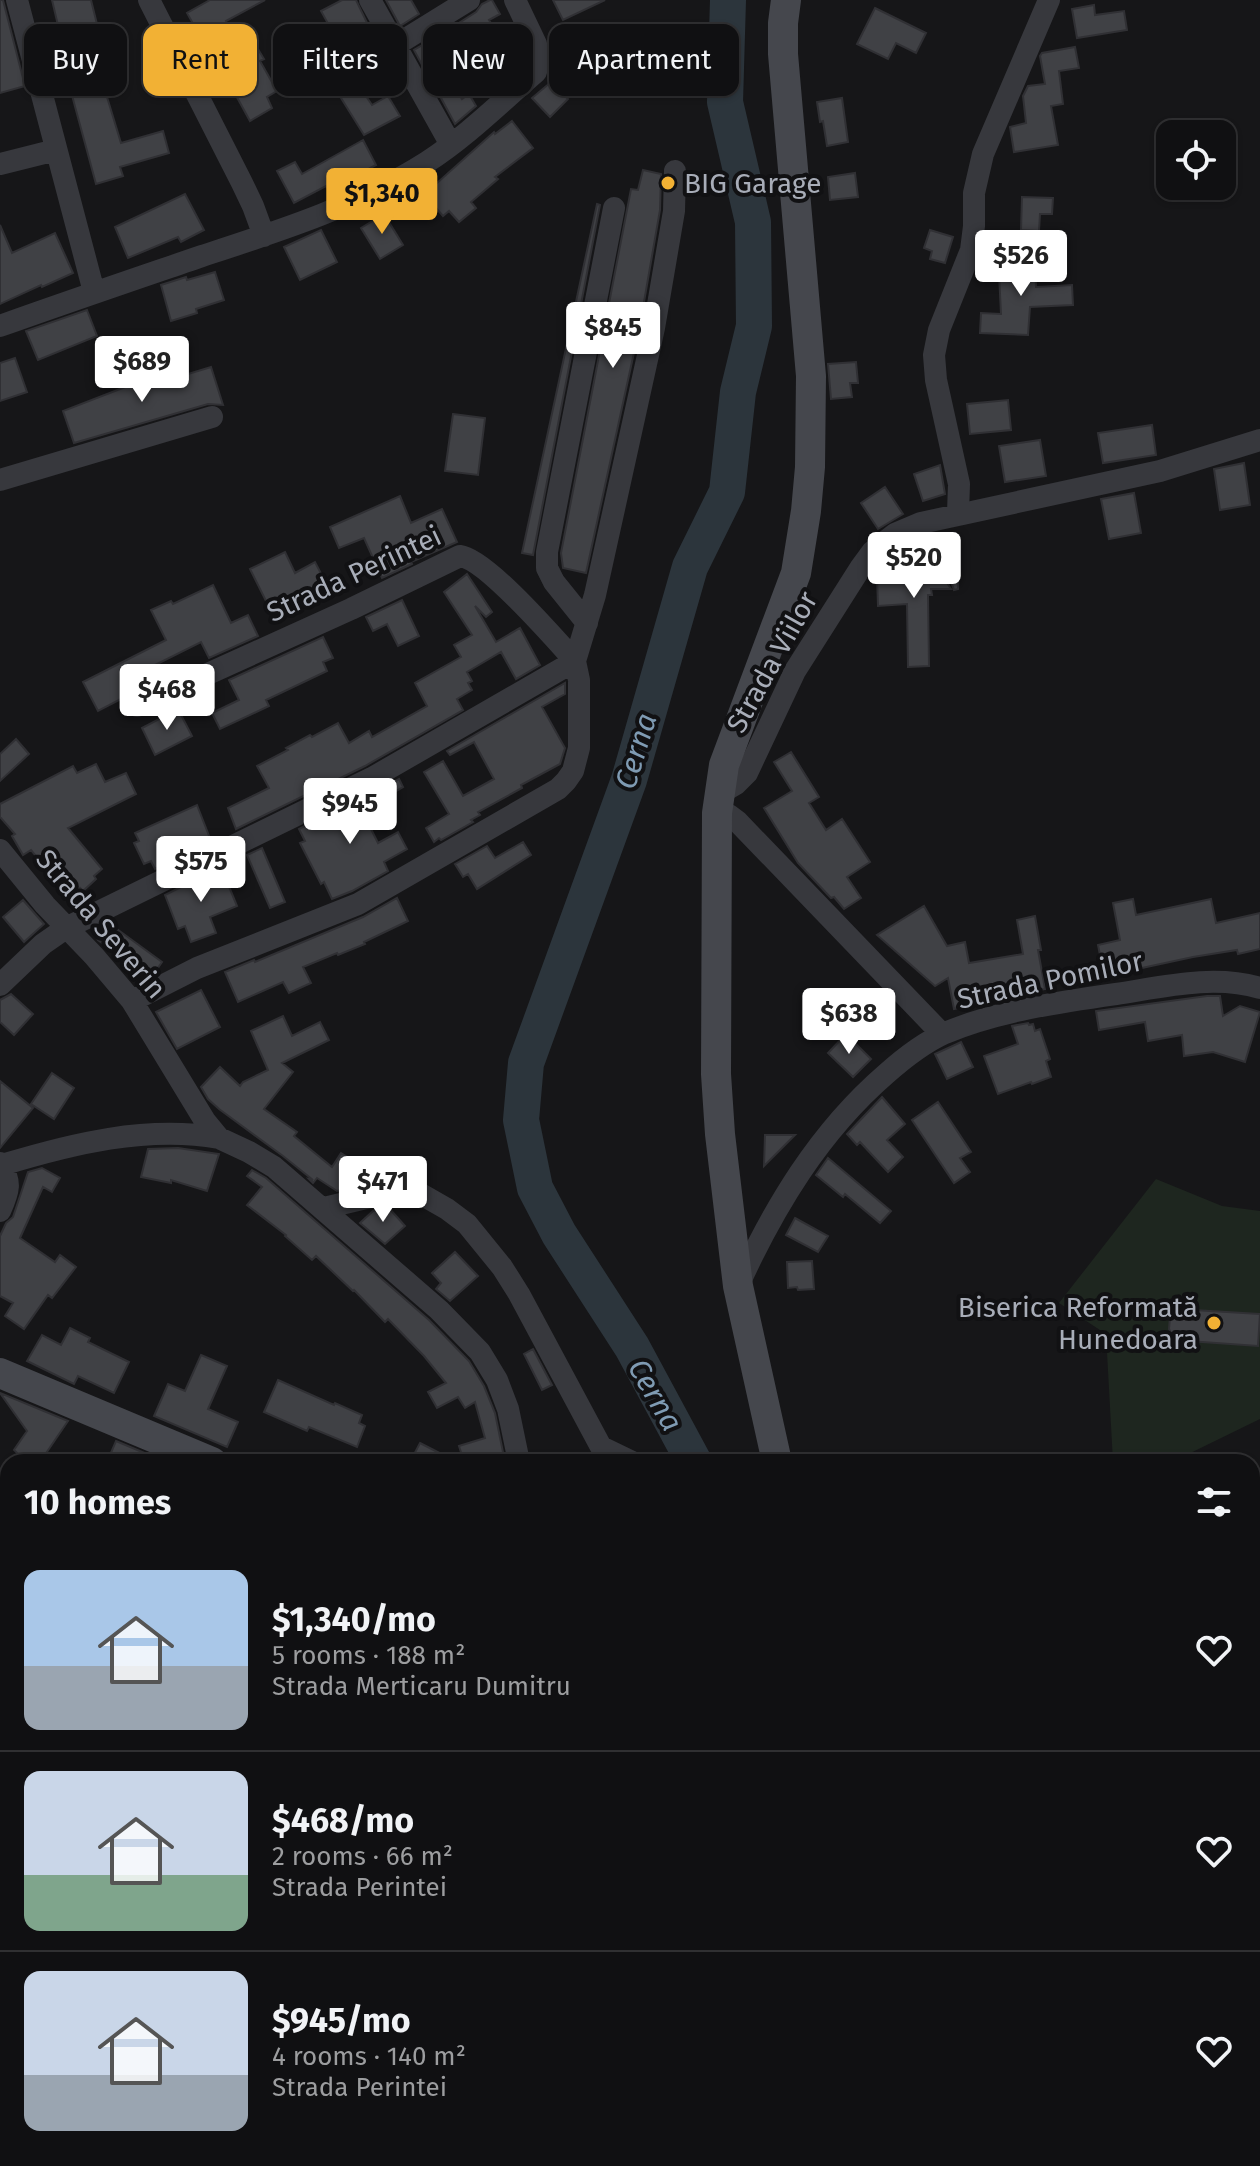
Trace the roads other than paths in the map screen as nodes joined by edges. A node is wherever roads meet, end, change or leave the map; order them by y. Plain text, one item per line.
1 (17, 0) edge
2 (149, 0) edge
3 (370, 0) edge
4 (469, 0) edge
5 (515, 0) edge
6 (786, 0) edge
7 (1049, 0) edge
8 (384, 24) edge
9 (407, 38) edge
10 (407, 65) edge
11 (451, 145) junction
12 (56, 150) junction
13 (0, 164) edge
14 (675, 171) dead end
15 (614, 208) dead end
16 (264, 236) junction
17 (94, 292) junction
18 (0, 326) edge
19 (212, 417) dead end
20 (1260, 440) edge
21 (0, 480) edge
22 (958, 513) junction
23 (587, 623) junction
24 (575, 661) junction
25 (137, 706) dead end
26 (718, 804) junction
27 (0, 850) edge
28 (66, 928) junction
29 (0, 985) edge
30 (1260, 988) edge
31 (132, 1001) junction
32 (942, 1034) junction
33 (219, 1138) junction
34 (1, 1164) edge
35 (324, 1208) junction
36 (0, 1211) edge
37 (738, 1286) junction
38 (0, 1373) edge
39 (193, 1454) edge
40 (517, 1454) edge
41 (615, 1454) edge
42 (775, 1454) edge

1 - 12 street
2 - 16 street
3 - 8 street
4 - 9 street
5 - 11 street
6 - 26 main road
7 - 22 street
10 - 11 street
11 - 16 street
12 - 13 street
12 - 17 street
14 - 23 street
15 - 23 street
16 - 17 street
17 - 18 street
19 - 21 street
20 - 22 street, Strada Viilor
22 - 26 street, Strada Viilor
23 - 24 street
24 - 25 street, Strada Perintei
24 - 28 street
24 - 31 street
26 - 32 street
26 - 37 main road
27 - 28 street, Strada Severin
28 - 29 street
28 - 31 street, Strada Severin
30 - 32 street, Strada Pomilor
31 - 33 street, Strada Severin
32 - 37 street, Strada Pomilor
33 - 34 street
33 - 35 street, Strada Severin
34 - 36 street
35 - 40 street, Strada Severin
35 - 41 street
37 - 42 main road
38 - 39 main road

